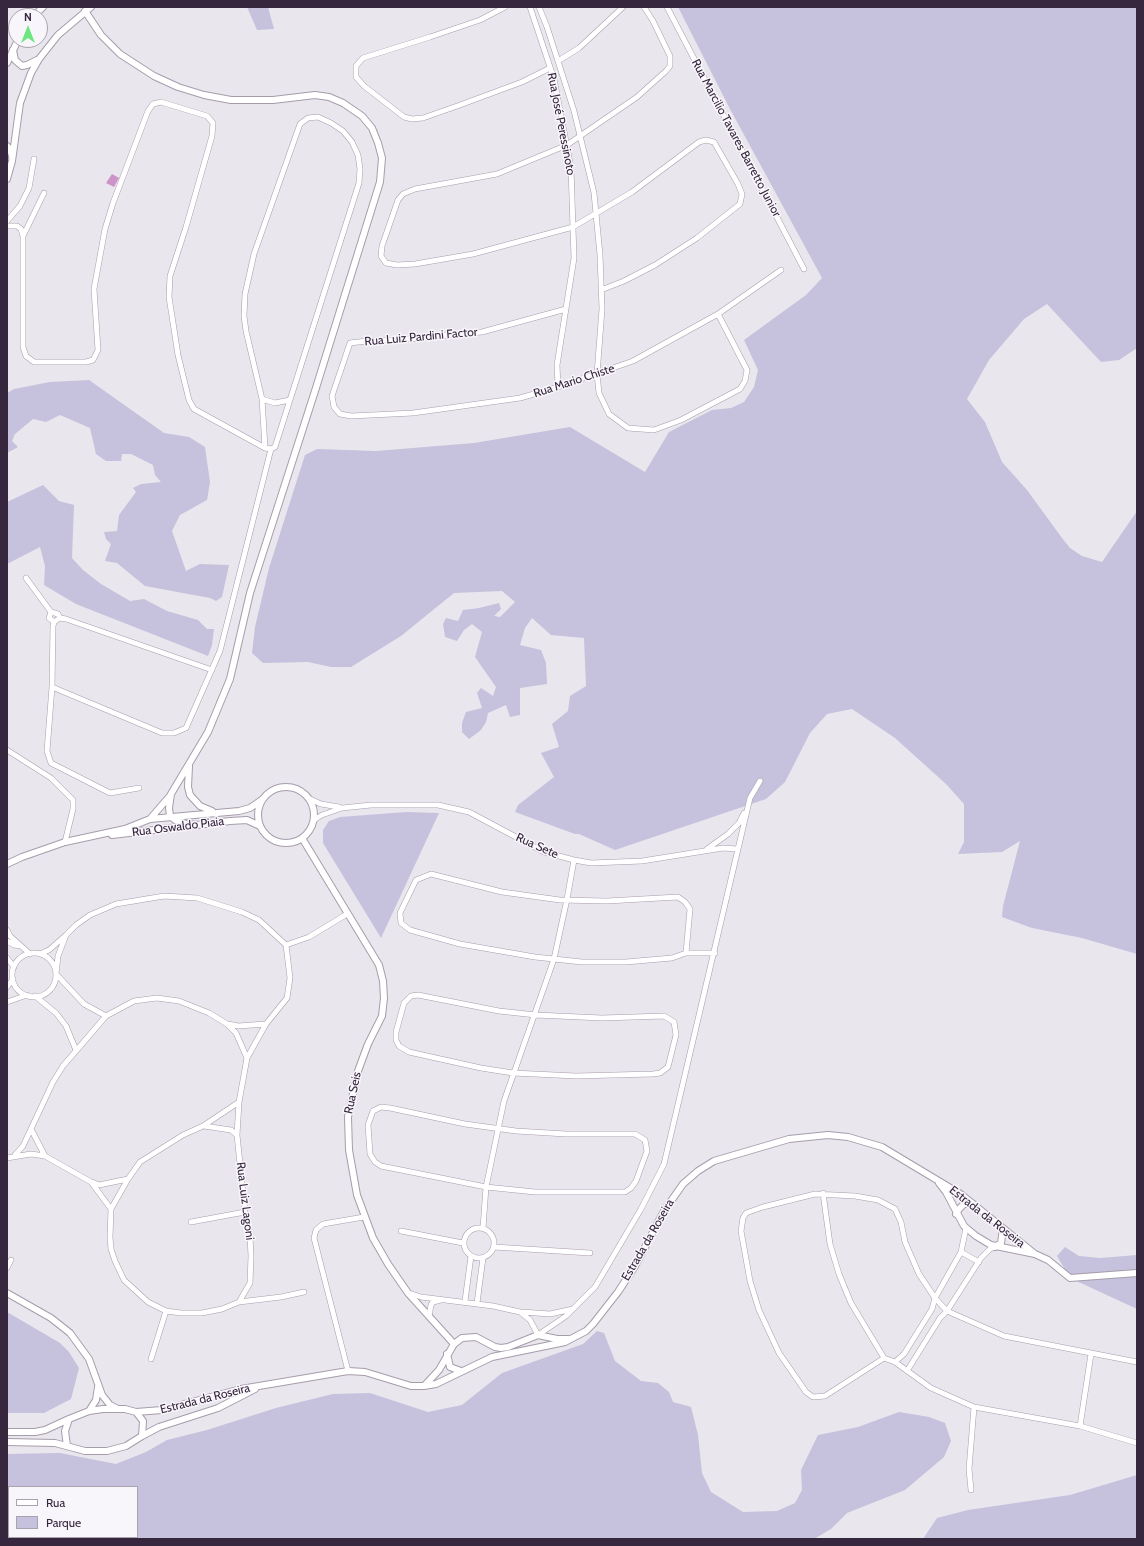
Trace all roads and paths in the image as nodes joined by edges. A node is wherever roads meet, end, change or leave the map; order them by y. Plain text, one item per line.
1 (91, 7) edge
2 (504, 7) edge
3 (530, 7) edge
4 (539, 7) edge
5 (623, 7) edge
6 (644, 7) edge
7 (667, 7) edge
8 (85, 11) junction
9 (13, 50) joint
10 (39, 58) junction
11 (558, 61) junction
12 (7, 64) edge
13 (550, 68) junction
14 (580, 136) junction
15 (567, 145) junction
16 (7, 146) edge
17 (34, 159) dead end
18 (12, 161) junction
19 (7, 179) edge
20 (44, 193) dead end
21 (596, 214) junction
22 (7, 221) edge
23 (7, 226) edge
24 (573, 227) junction
25 (23, 236) junction
26 (804, 269) dead end
27 (781, 270) dead end
28 (602, 290) junction
29 (566, 310) junction
30 (718, 314) junction
31 (597, 374) junction
32 (558, 387) junction
33 (262, 399) junction
34 (290, 400) junction
35 (340, 414) joint
36 (265, 448) junction
37 (271, 449) junction
38 (26, 578) dead end
39 (51, 612) junction
40 (60, 618) junction
41 (54, 622) junction
42 (212, 670) junction
43 (52, 687) junction
44 (7, 750) edge
45 (189, 765) junction
46 (760, 781) dead end
47 (139, 788) dead end
48 (171, 794) junction
49 (263, 799) junction
50 (310, 799) junction
51 (342, 808) junction
52 (747, 809) junction
53 (222, 812) junction
54 (170, 816) junction
55 (150, 819) junction
56 (314, 820) junction
57 (198, 825) junction
58 (260, 826) junction
59 (94, 836) junction
60 (302, 838) junction
61 (65, 842) junction
62 (738, 849) junction
63 (703, 852) junction
64 (574, 860) junction
65 (7, 864) edge
66 (567, 900) junction
67 (347, 914) junction
68 (7, 930) edge
69 (66, 935) junction
70 (7, 940) edge
71 (286, 945) junction
72 (21, 946) junction
73 (686, 953) junction
74 (714, 953) junction
75 (30, 954) junction
76 (40, 954) junction
77 (7, 959) edge
78 (554, 959) junction
79 (14, 967) junction
80 (56, 974) junction
81 (13, 979) junction
82 (7, 987) edge
83 (28, 995) junction
84 (35, 996) junction
85 (7, 1002) edge
86 (536, 1015) junction
87 (106, 1016) junction
88 (227, 1024) junction
89 (266, 1024) junction
90 (76, 1050) junction
91 (247, 1058) junction
92 (513, 1073) junction
93 (239, 1102) junction
94 (203, 1126) junction
95 (498, 1129) junction
96 (32, 1131) junction
97 (237, 1135) junction
98 (15, 1155) junction
99 (45, 1156) junction
100 (7, 1158) edge
101 (128, 1179) junction
102 (91, 1182) junction
103 (938, 1182) junction
104 (486, 1187) junction
105 (823, 1193) junction
106 (973, 1204) junction
107 (111, 1209) junction
108 (245, 1212) junction
109 (956, 1214) junction
110 (364, 1217) junction
111 (191, 1222) dead end
112 (483, 1228) junction
113 (966, 1228) junction
114 (1003, 1229) junction
115 (401, 1231) dead end
116 (463, 1243) junction
117 (494, 1247) junction
118 (995, 1247) junction
119 (961, 1252) junction
120 (590, 1253) dead end
121 (1035, 1254) junction
122 (471, 1256) junction
123 (483, 1258) junction
124 (11, 1260) dead end
125 (979, 1262) junction
126 (7, 1268) edge
127 (1137, 1273) edge
128 (304, 1292) dead end
129 (7, 1293) edge
130 (408, 1293) junction
131 (935, 1298) junction
132 (446, 1300) junction
133 (465, 1301) junction
134 (239, 1302) junction
135 (477, 1303) junction
136 (574, 1308) junction
137 (166, 1311) junction
138 (947, 1311) junction
139 (520, 1312) junction
140 (429, 1316) junction
141 (538, 1335) junction
142 (572, 1338) junction
143 (454, 1344) junction
144 (489, 1344) junction
145 (529, 1350) junction
146 (447, 1354) junction
147 (1091, 1354) junction
148 (492, 1358) junction
149 (884, 1358) junction
150 (152, 1359) dead end
151 (895, 1362) junction
152 (1137, 1362) edge
153 (348, 1371) junction
154 (461, 1371) junction
155 (907, 1371) junction
156 (273, 1384) junction
157 (424, 1386) junction
158 (98, 1387) junction
159 (974, 1407) junction
160 (117, 1408) junction
161 (89, 1411) junction
162 (136, 1412) junction
163 (69, 1419) junction
164 (1080, 1426) junction
165 (7, 1432) edge
166 (142, 1436) junction
167 (7, 1442) edge
168 (1137, 1443) edge
169 (67, 1446) junction
170 (971, 1490) dead end

1 - 8 street
2 - 13 street
3 - 13 street, Rua José Peressinoto
4 - 11 street, Rua José Peressinoto
5 - 11 street
6 - 14 street
7 - 26 street, Rua Marcilio Tavares Barretto Junior
8 - 10 street
8 - 45 street
9 - 10 street
9 - 12 street
10 - 18 street
11 - 14 street, Rua José Peressinoto
13 - 15 street, Rua José Peressinoto
14 - 15 street
14 - 21 street, Rua José Peressinoto
15 - 24 street, Rua José Peressinoto
15 - 24 street
16 - 18 street
17 - 22 street
18 - 19 street
20 - 25 street
21 - 24 street
21 - 28 street, Rua José Peressinoto
21 - 28 street
23 - 25 street
24 - 29 street, Rua José Peressinoto
25 - 36 street
27 - 30 street, Rua Mario Chiste
28 - 31 street, Rua José Peressinoto
29 - 32 street, Rua José Peressinoto
29 - 35 street, Rua Luiz Pardini Factor
30 - 31 street, Rua Mario Chiste
30 - 31 street, Rua José Peressinoto
31 - 32 street, Rua Mario Chiste
32 - 35 street, Rua Mario Chiste
33 - 34 street
33 - 34 street
33 - 36 street
34 - 37 street
36 - 37 street
37 - 42 street
38 - 39 street
39 - 40 street
39 - 41 street
40 - 41 street
40 - 42 street
41 - 43 street
42 - 43 street
43 - 47 street
44 - 61 street
45 - 48 street
45 - 53 street
46 - 52 street
48 - 54 street
48 - 55 street
49 - 50 street
49 - 53 street, Rua Oswaldo Piaia
49 - 58 street
50 - 51 street, Rua Sete
50 - 56 street
51 - 56 street, Rua Sete
51 - 64 street, Rua Sete
52 - 62 street
52 - 63 street
53 - 54 street, Rua Oswaldo Piaia
54 - 55 street, Rua Oswaldo Piaia
54 - 57 street
55 - 59 street, Rua Oswaldo Piaia
56 - 60 street
57 - 58 street, Rua Oswaldo Piaia
57 - 59 street, Rua Oswaldo Piaia
58 - 60 street
59 - 61 street, Rua Oswaldo Piaia
60 - 67 street, Rua Seis
61 - 65 street, Rua Oswaldo Piaia
62 - 63 street, Rua Sete
62 - 74 street
63 - 64 street, Rua Sete
64 - 66 street
66 - 73 street
66 - 78 street
66 - 78 street
67 - 71 street
67 - 110 street, Rua Seis
68 - 72 street
69 - 71 street
69 - 76 street
69 - 80 street
70 - 72 street
71 - 89 street, Rua Luiz Lagoni
72 - 75 street
73 - 74 street
73 - 78 street
74 - 136 street
75 - 76 street
75 - 79 street
76 - 80 street
77 - 79 street
78 - 86 street
79 - 81 street
80 - 84 street
80 - 87 street
81 - 82 street
81 - 83 street
83 - 84 street
83 - 85 street
84 - 90 street
86 - 92 street
86 - 92 street
86 - 92 street
87 - 88 street
87 - 90 street
88 - 89 street
88 - 91 street
89 - 91 street, Rua Luiz Lagoni
90 - 96 street
91 - 93 street, Rua Luiz Lagoni
92 - 95 street
93 - 94 street
93 - 97 street, Rua Luiz Lagoni
94 - 97 street
94 - 101 street
95 - 104 street
95 - 104 street
95 - 104 street
96 - 98 street
96 - 99 street
97 - 108 street, Rua Luiz Lagoni
98 - 99 street
98 - 100 street
99 - 102 street
101 - 102 street
101 - 107 street
102 - 107 street
103 - 106 street, Estrada da Roseira
103 - 109 street, Estrada da Roseira
103 - 142 street, Estrada da Roseira
104 - 112 street
105 - 131 street
105 - 149 street
105 - 149 street
106 - 109 street
106 - 114 street, Estrada da Roseira
107 - 137 street
108 - 111 street
108 - 134 street, Rua Luiz Lagoni
109 - 113 street, Estrada da Roseira
110 - 130 street, Rua Seis
110 - 153 street
112 - 116 street
112 - 117 street
113 - 118 street, Estrada da Roseira
113 - 119 street
114 - 118 street
114 - 121 street, Estrada da Roseira
115 - 116 street
116 - 122 street
117 - 120 street
117 - 123 street
118 - 121 street, Estrada da Roseira
118 - 125 street
119 - 125 street
119 - 131 street
121 - 127 street, Estrada da Roseira
122 - 123 street
122 - 133 street
123 - 135 street
124 - 126 street
125 - 138 street
128 - 134 street
129 - 158 street
130 - 132 street
130 - 140 street, Rua Seis
131 - 138 street
131 - 151 street
132 - 133 street
132 - 140 street
133 - 135 street
134 - 137 street
135 - 139 street
136 - 139 street
136 - 141 street
137 - 150 street
138 - 147 street
138 - 155 street
139 - 141 street
140 - 143 street, Rua Seis
141 - 142 street, Estrada da Roseira
141 - 144 street
141 - 145 street
142 - 145 street, Estrada da Roseira
143 - 144 street
143 - 146 street
144 - 148 street
145 - 148 street, Estrada da Roseira
146 - 154 street
146 - 157 street
147 - 152 street
147 - 164 street
148 - 154 street, Estrada da Roseira
149 - 151 street
151 - 155 street
153 - 156 street, Estrada da Roseira
153 - 157 street, Estrada da Roseira
154 - 157 street, Estrada da Roseira
155 - 159 street
156 - 162 street, Estrada da Roseira
156 - 166 street, Estrada da Roseira
158 - 160 street
158 - 161 street
159 - 164 street
159 - 170 street
160 - 161 street, Estrada da Roseira
160 - 162 street, Estrada da Roseira
161 - 163 street, Estrada da Roseira
162 - 166 street
163 - 165 street, Estrada da Roseira
163 - 169 street
164 - 168 street
166 - 169 street, Estrada da Roseira
167 - 169 street, Estrada da Roseira

